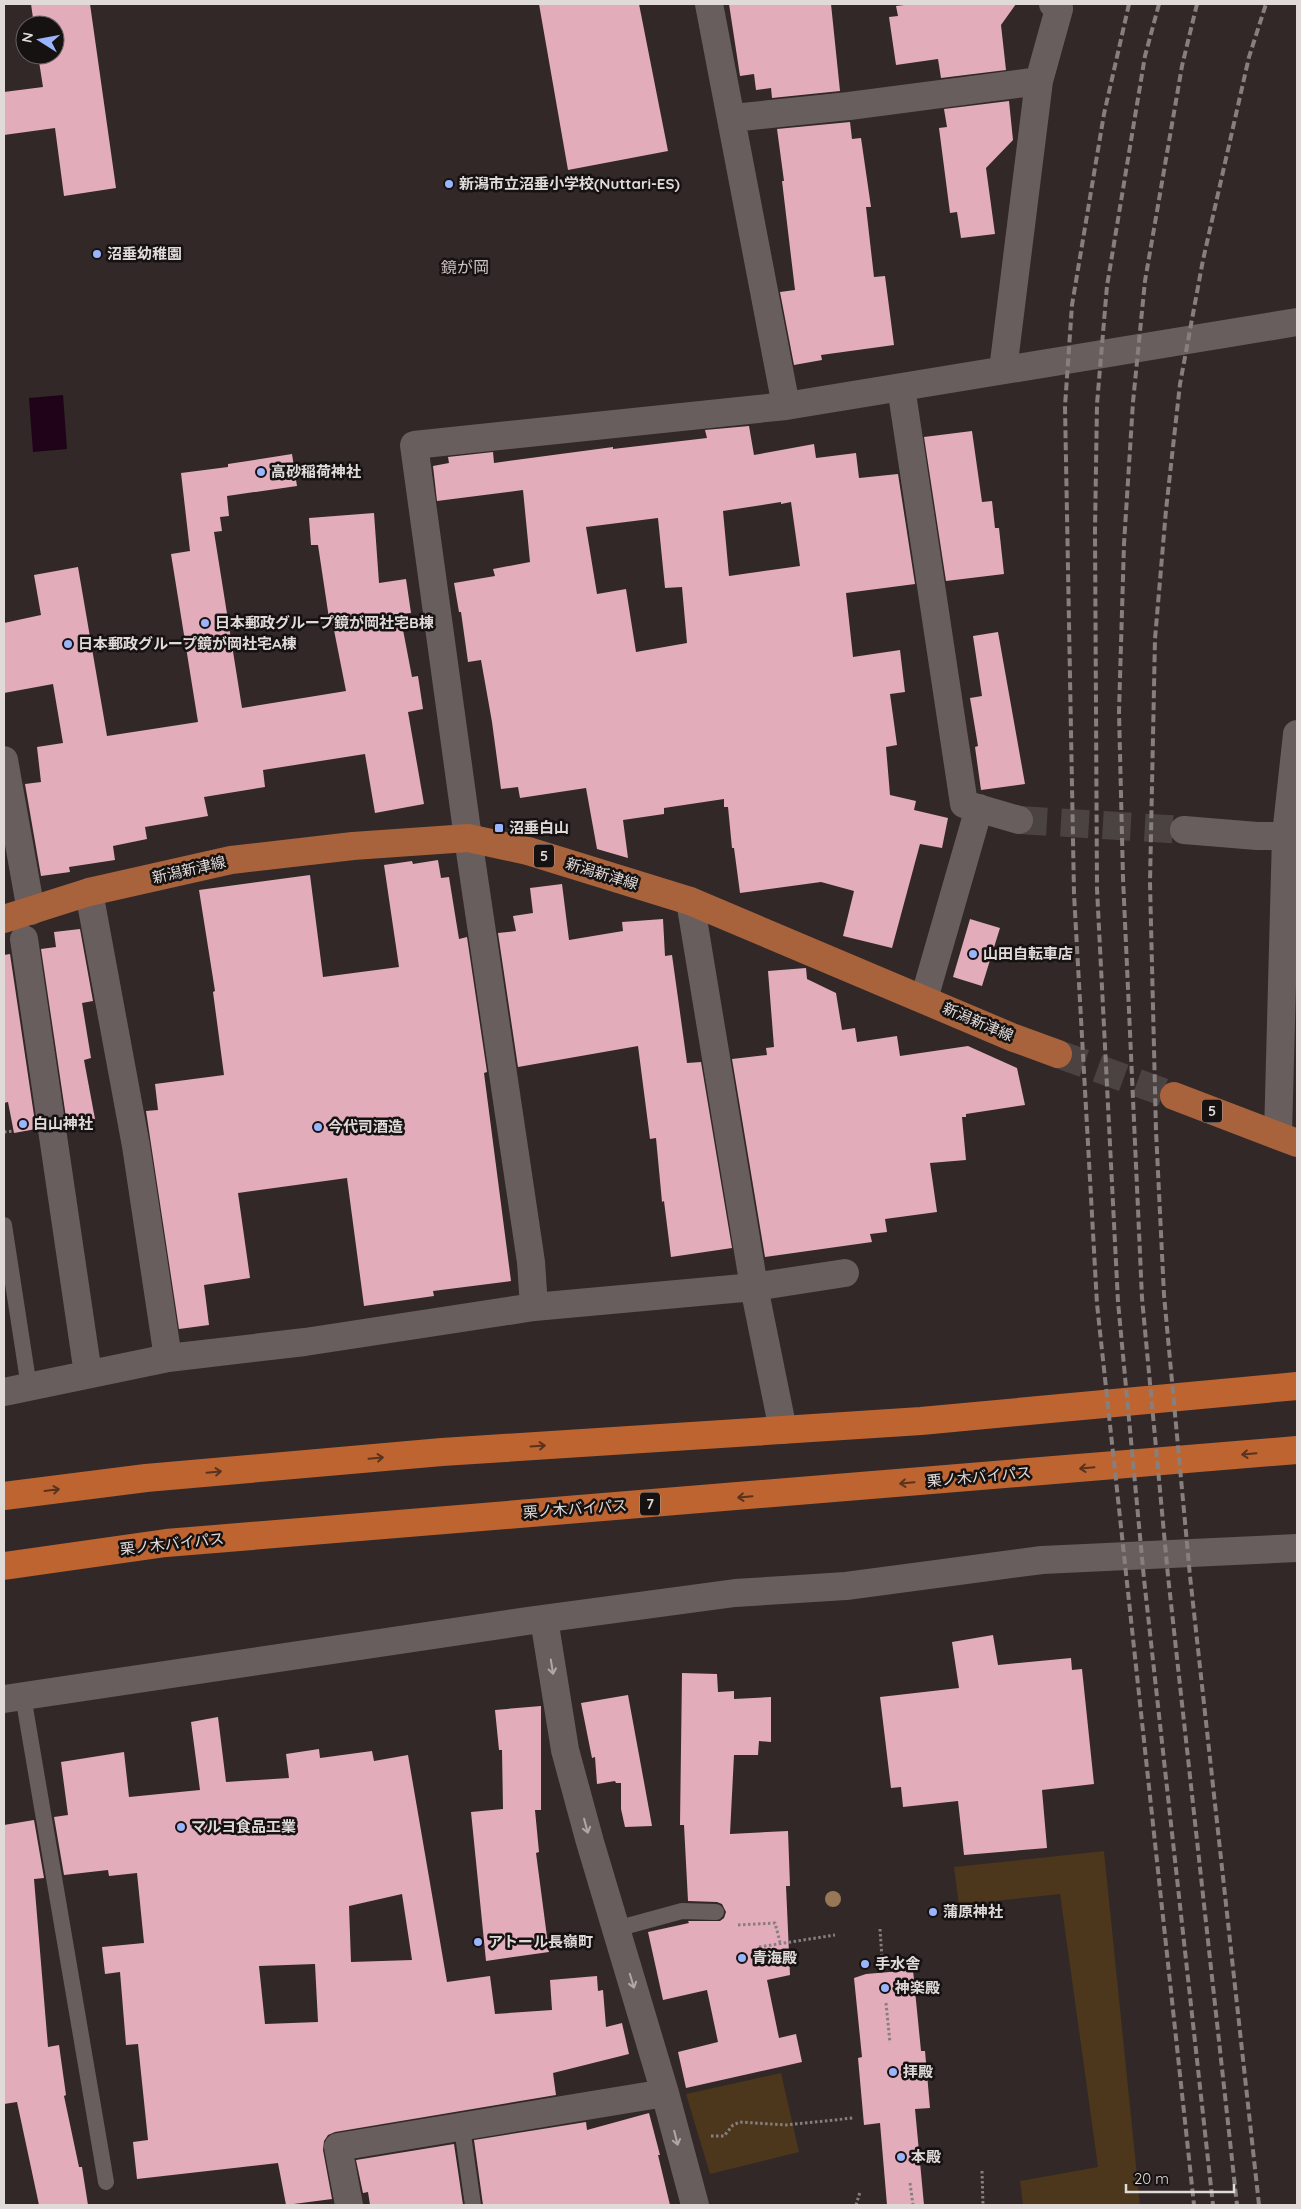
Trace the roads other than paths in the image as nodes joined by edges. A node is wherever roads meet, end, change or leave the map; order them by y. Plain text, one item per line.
1 (709, 4) edge
2 (1053, 4) edge
3 (1039, 81) junction
4 (732, 118) junction
5 (1297, 322) edge
6 (1003, 370) junction
7 (901, 387) junction
8 (786, 406) junction
9 (1297, 734) edge
10 (4, 760) edge
11 (979, 808) junction
12 (1019, 820) tunnel mouth
13 (1184, 830) tunnel mouth
14 (1291, 836) edge
15 (468, 838) junction
16 (89, 892) junction
17 (690, 901) junction
18 (31, 911) junction
19 (4, 919) edge
20 (24, 939) dead end
21 (924, 999) junction
22 (1058, 1054) tunnel mouth
23 (1174, 1096) tunnel mouth
24 (1288, 1139) edge
25 (4, 1225) edge
26 (845, 1272) dead end
27 (754, 1287) junction
28 (534, 1307) junction
29 (168, 1358) junction
30 (88, 1374) junction
31 (1297, 1386) edge
32 (17, 1389) edge
33 (783, 1430) junction
34 (1297, 1450) edge
35 (4, 1496) edge
36 (1297, 1548) edge
37 (4, 1566) edge
38 (544, 1619) junction
39 (14, 1697) edge
40 (716, 1912) road end
41 (616, 1928) junction
42 (665, 2093) junction
43 (462, 2128) junction
44 (106, 2182) dead end
45 (348, 2205) edge
46 (473, 2205) edge
47 (695, 2205) edge

1 - 4 street
2 - 3 street
3 - 4 street
3 - 6 street
4 - 8 street
5 - 6 street
6 - 7 street
7 - 8 street
7 - 11 street
8 - 15 street
9 - 14 street
10 - 18 street
11 - 12 street
11 - 21 street
13 - 14 street
14 - 24 street
15 - 16 main road, 新潟新津線 / 5
15 - 17 main road, 新潟新津線 / 5
15 - 28 street
16 - 18 main road, 新潟新津線 / 5
16 - 29 street
17 - 21 main road, 新潟新津線 / 5
17 - 27 street
18 - 19 main road, 新潟新津線 / 5
20 - 30 street
21 - 22 main road, 新潟新津線 / 5
23 - 24 main road, 5
25 - 32 lane
26 - 27 street
27 - 28 street
27 - 33 street
28 - 29 street
29 - 30 street
30 - 32 street
31 - 33 highway
35 -> 33 highway
34 -> 37 highway, 栗ノ木バイパス / 7
36 - 38 street
38 - 39 street
38 -> 41 street
39 - 44 lane
40 - 41 lane
41 -> 42 street
42 - 43 street
42 -> 47 street
43 - 45 street
43 - 46 lane

